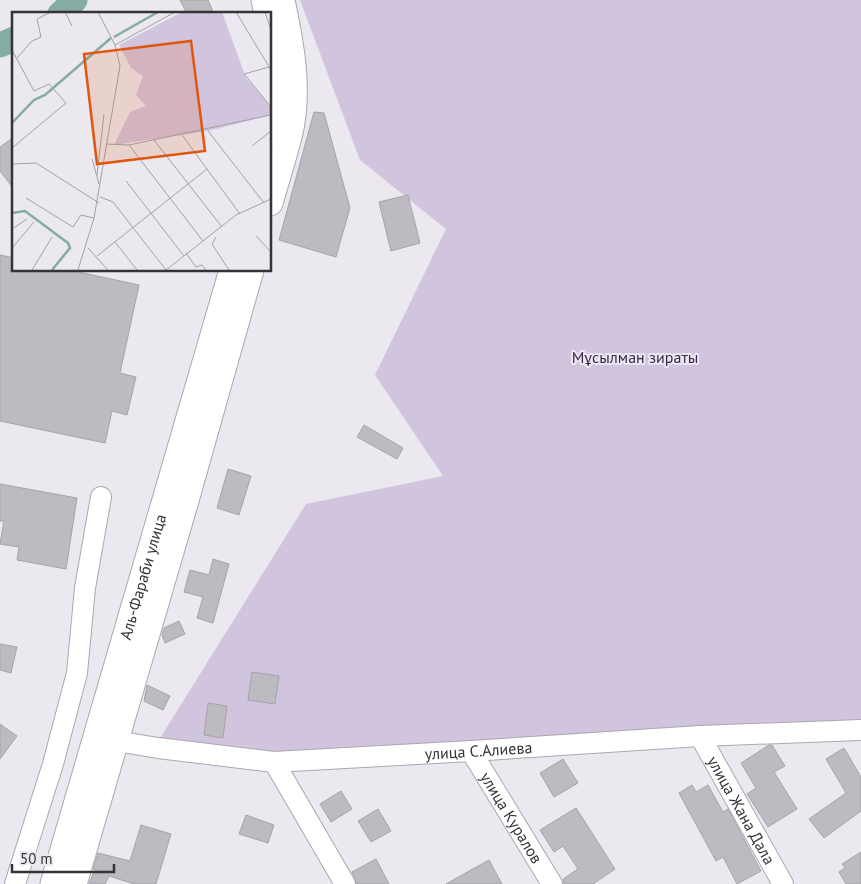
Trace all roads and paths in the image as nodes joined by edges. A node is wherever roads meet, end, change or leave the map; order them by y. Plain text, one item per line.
1 (282, 0) edge
2 (271, 34) edge
3 (271, 130) edge
4 (271, 199) edge
5 (232, 271) edge
6 (251, 271) edge
7 (100, 497) dead end
8 (861, 730) edge
9 (700, 736) junction
10 (107, 738) junction
11 (471, 751) junction
12 (274, 762) junction
13 (15, 884) edge
14 (53, 884) edge
15 (74, 884) edge
16 (345, 884) edge
17 (552, 884) edge
18 (783, 884) edge

1 - 4 main road
2 - 3 main road
5 - 10 main road, Аль-Фараби улица
6 - 10 main road, Аль-Фараби улица
7 - 13 street
8 - 9 street, улица С.Алиева
9 - 11 street, улица С.Алиева
9 - 18 street, улица Жана Дала
10 - 12 street, улица С.Алиева
10 - 14 main road, Аль-Фараби улица
10 - 15 main road, Аль-Фараби улица
11 - 12 street, улица С.Алиева
11 - 17 street, улица Куралов
12 - 16 street

